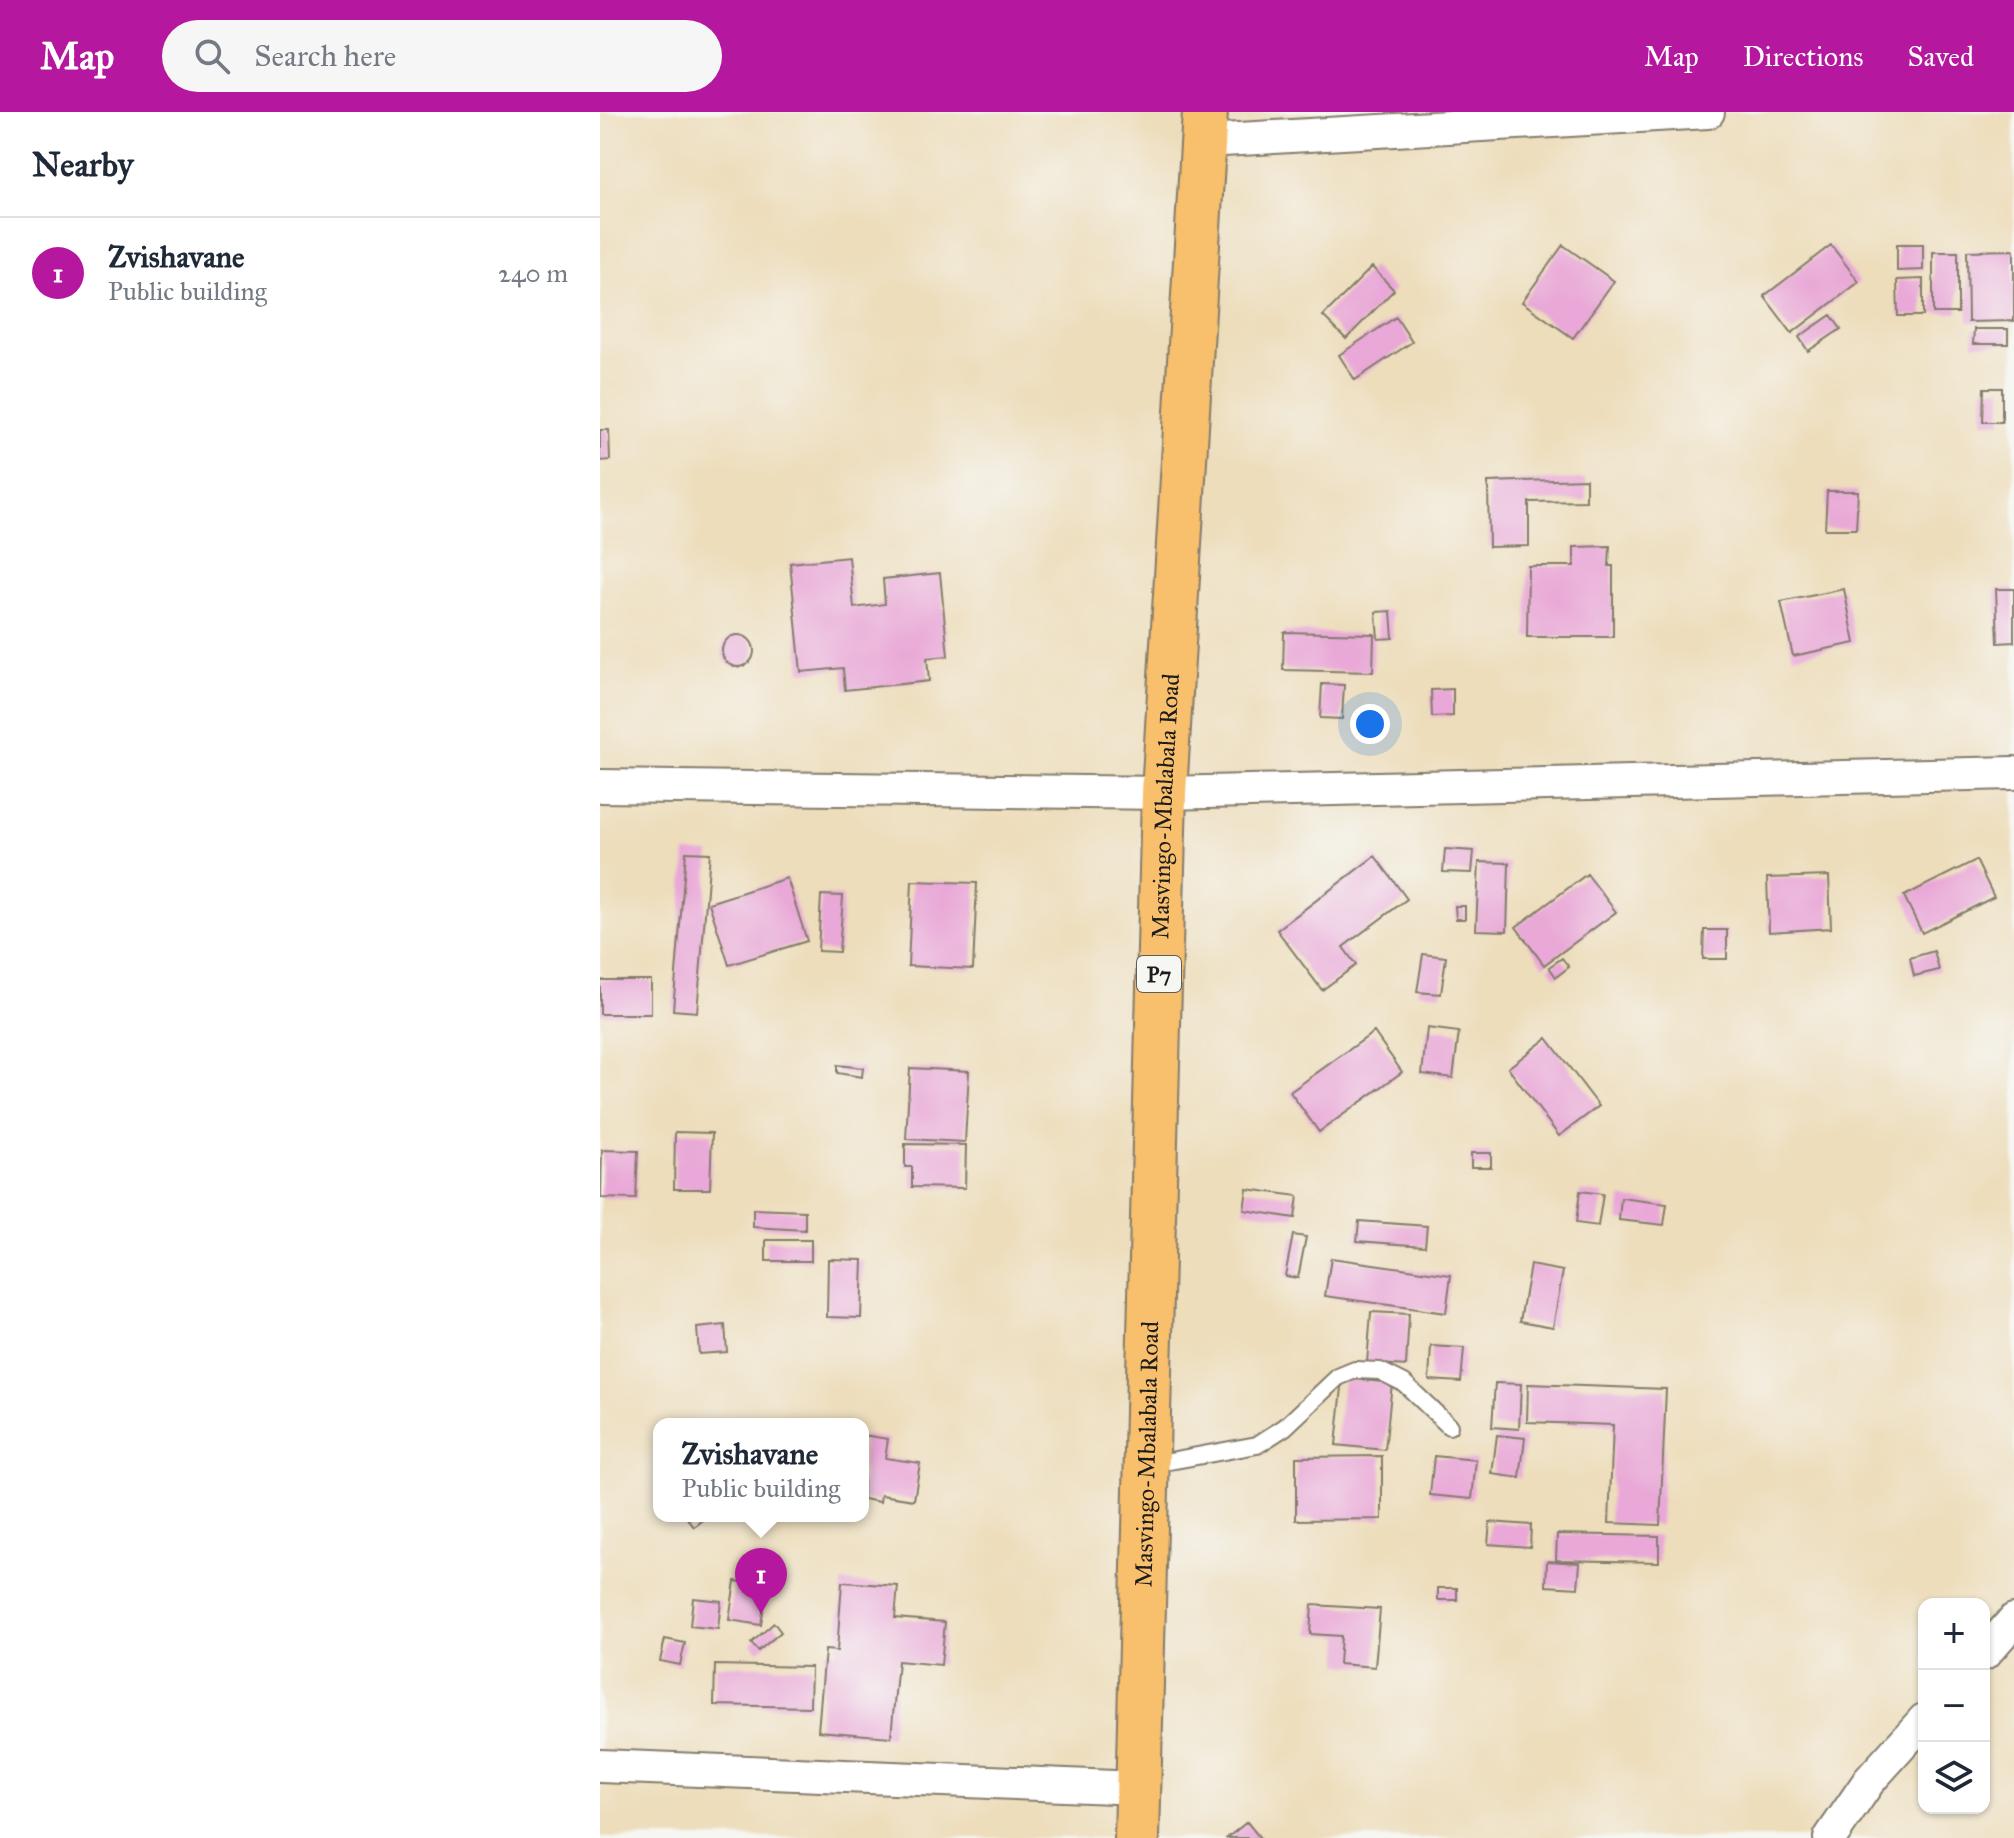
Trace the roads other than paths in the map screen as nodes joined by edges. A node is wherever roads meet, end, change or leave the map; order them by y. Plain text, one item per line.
1 (1708, 112) edge
2 (1205, 126) edge
3 (2014, 773) edge
4 (600, 786) edge
5 (1164, 793) junction
6 (1449, 1426) dead end
7 (1147, 1465) junction
8 (2014, 1620) edge
9 (1990, 1647) edge
10 (1918, 1727) edge
11 (600, 1766) edge
12 (1139, 1788) junction
13 (1137, 1838) edge
14 (1830, 1838) edge

1 - 2 street
2 - 5 highway, Masvingo-Mbalabala Road / P7
3 - 5 street
4 - 5 street
5 - 7 highway, Masvingo-Mbalabala Road / P7
6 - 7 lane
7 - 12 highway, Masvingo-Mbalabala Road / P7
8 - 9 street
10 - 14 street
11 - 12 street
12 - 13 highway, Masvingo-Mbalabala Road / P7

